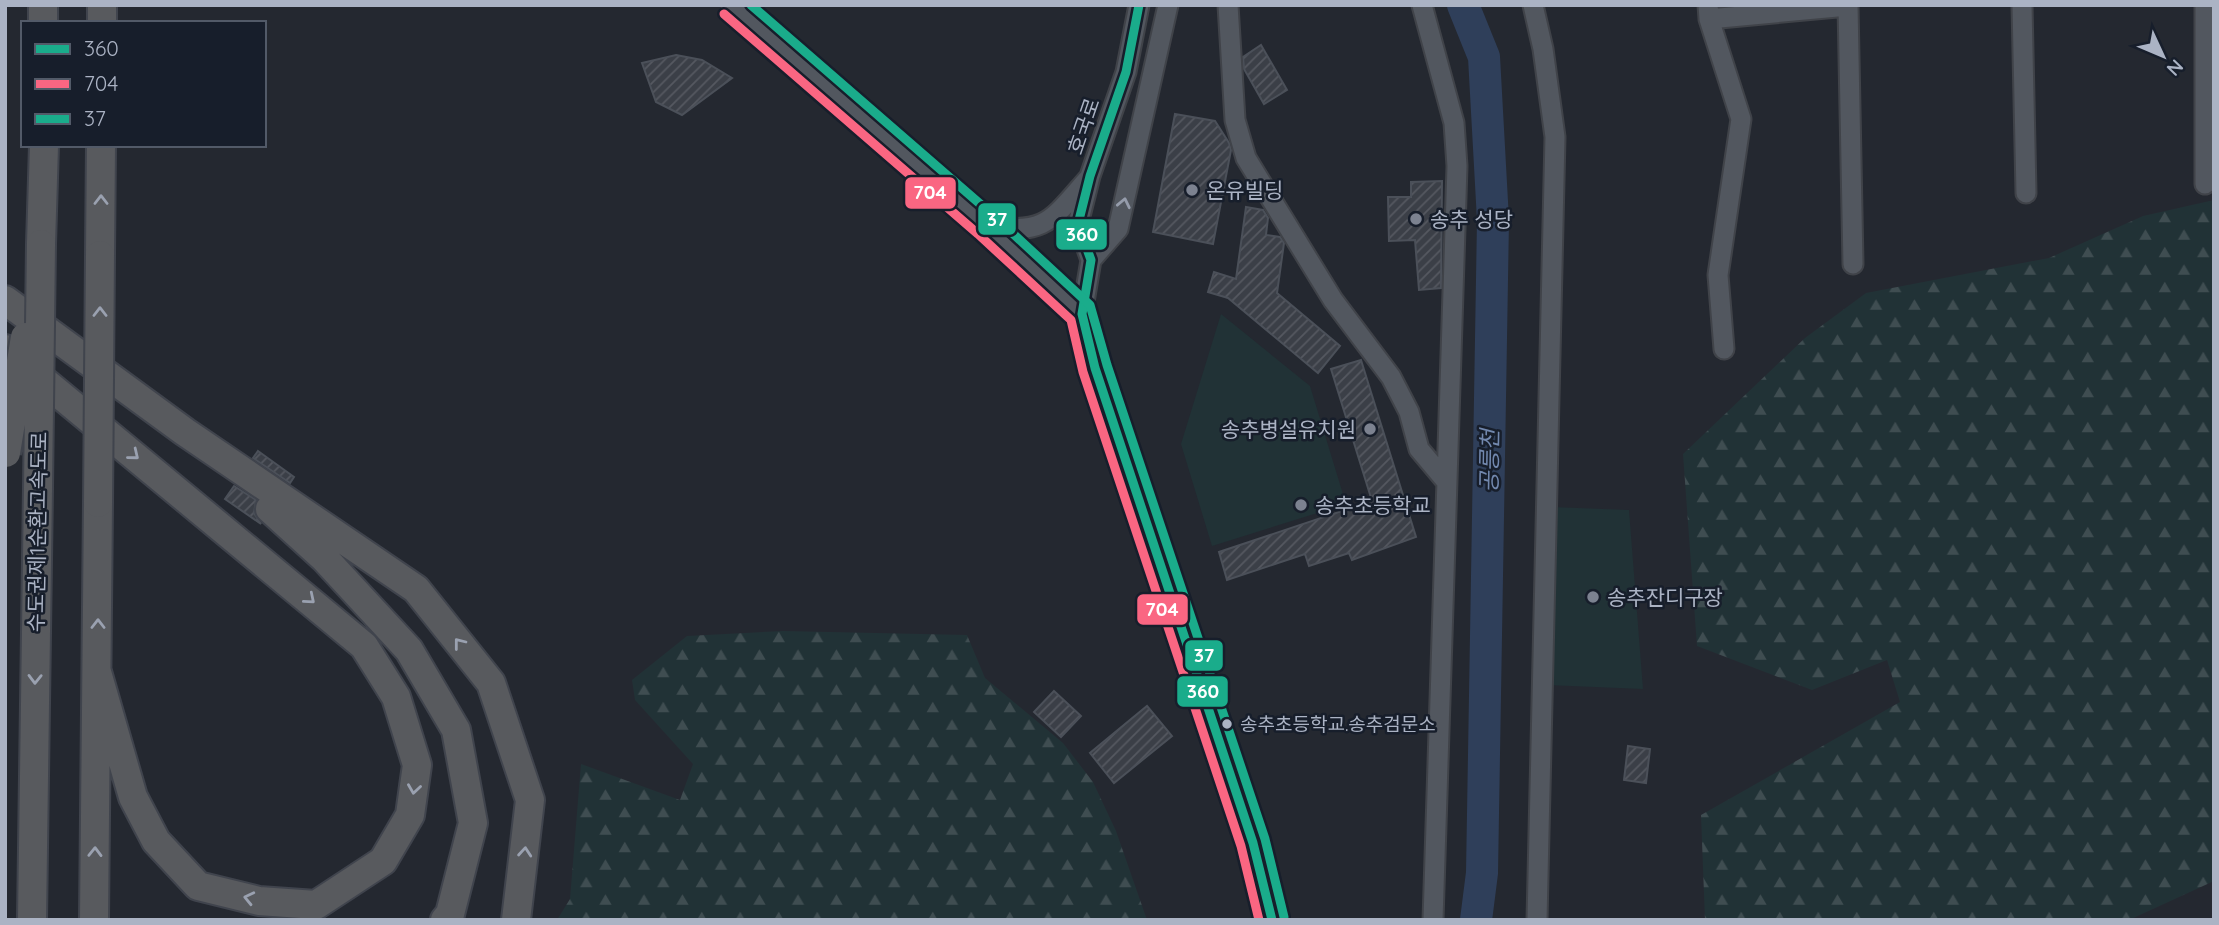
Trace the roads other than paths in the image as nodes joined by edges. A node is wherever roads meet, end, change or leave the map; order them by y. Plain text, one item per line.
1 (732, 5) edge
2 (1139, 5) edge
3 (1168, 5) edge
4 (1228, 5) edge
5 (1422, 5) edge
6 (1533, 5) edge
7 (2022, 5) edge
8 (2205, 5) edge
9 (1848, 6) edge
10 (1709, 12) edge
11 (44, 147) edge
12 (101, 147) edge
13 (1090, 176) junction
14 (2205, 184) dead end
15 (2026, 194) dead end
16 (986, 225) junction
17 (41, 244) junction
18 (1091, 260) junction
19 (1853, 264) dead end
20 (5, 300) edge
21 (1082, 314) junction
22 (5, 349) edge
23 (1724, 349) dead end
24 (185, 432) junction
25 (6, 455) edge
26 (1445, 480) junction
27 (97, 672) junction
28 (32, 920) edge
29 (94, 920) edge
30 (445, 920) edge
31 (516, 920) edge
32 (1272, 920) edge
33 (1433, 920) edge
34 (1537, 920) edge

1 - 16 street
2 - 13 street, 호국로
18 -> 3 street
4 - 26 street
5 - 26 street
6 - 34 street
7 - 15 street
8 - 14 street
9 - 10 street
9 - 19 street
10 - 23 street
11 - 17 highway, 수도권제1순환고속도로
27 -> 12 highway, bridge
13 - 16 street
13 - 18 street, 호국로
16 - 21 street
17 - 25 highway, bridge
17 -> 28 highway, 수도권제1순환고속도로, bridge
18 - 21 street, 호국로
20 - 24 highway
21 - 32 street, 호국로
22 -> 27 highway
24 - 30 highway
31 -> 24 highway
26 - 33 street
29 -> 27 highway

